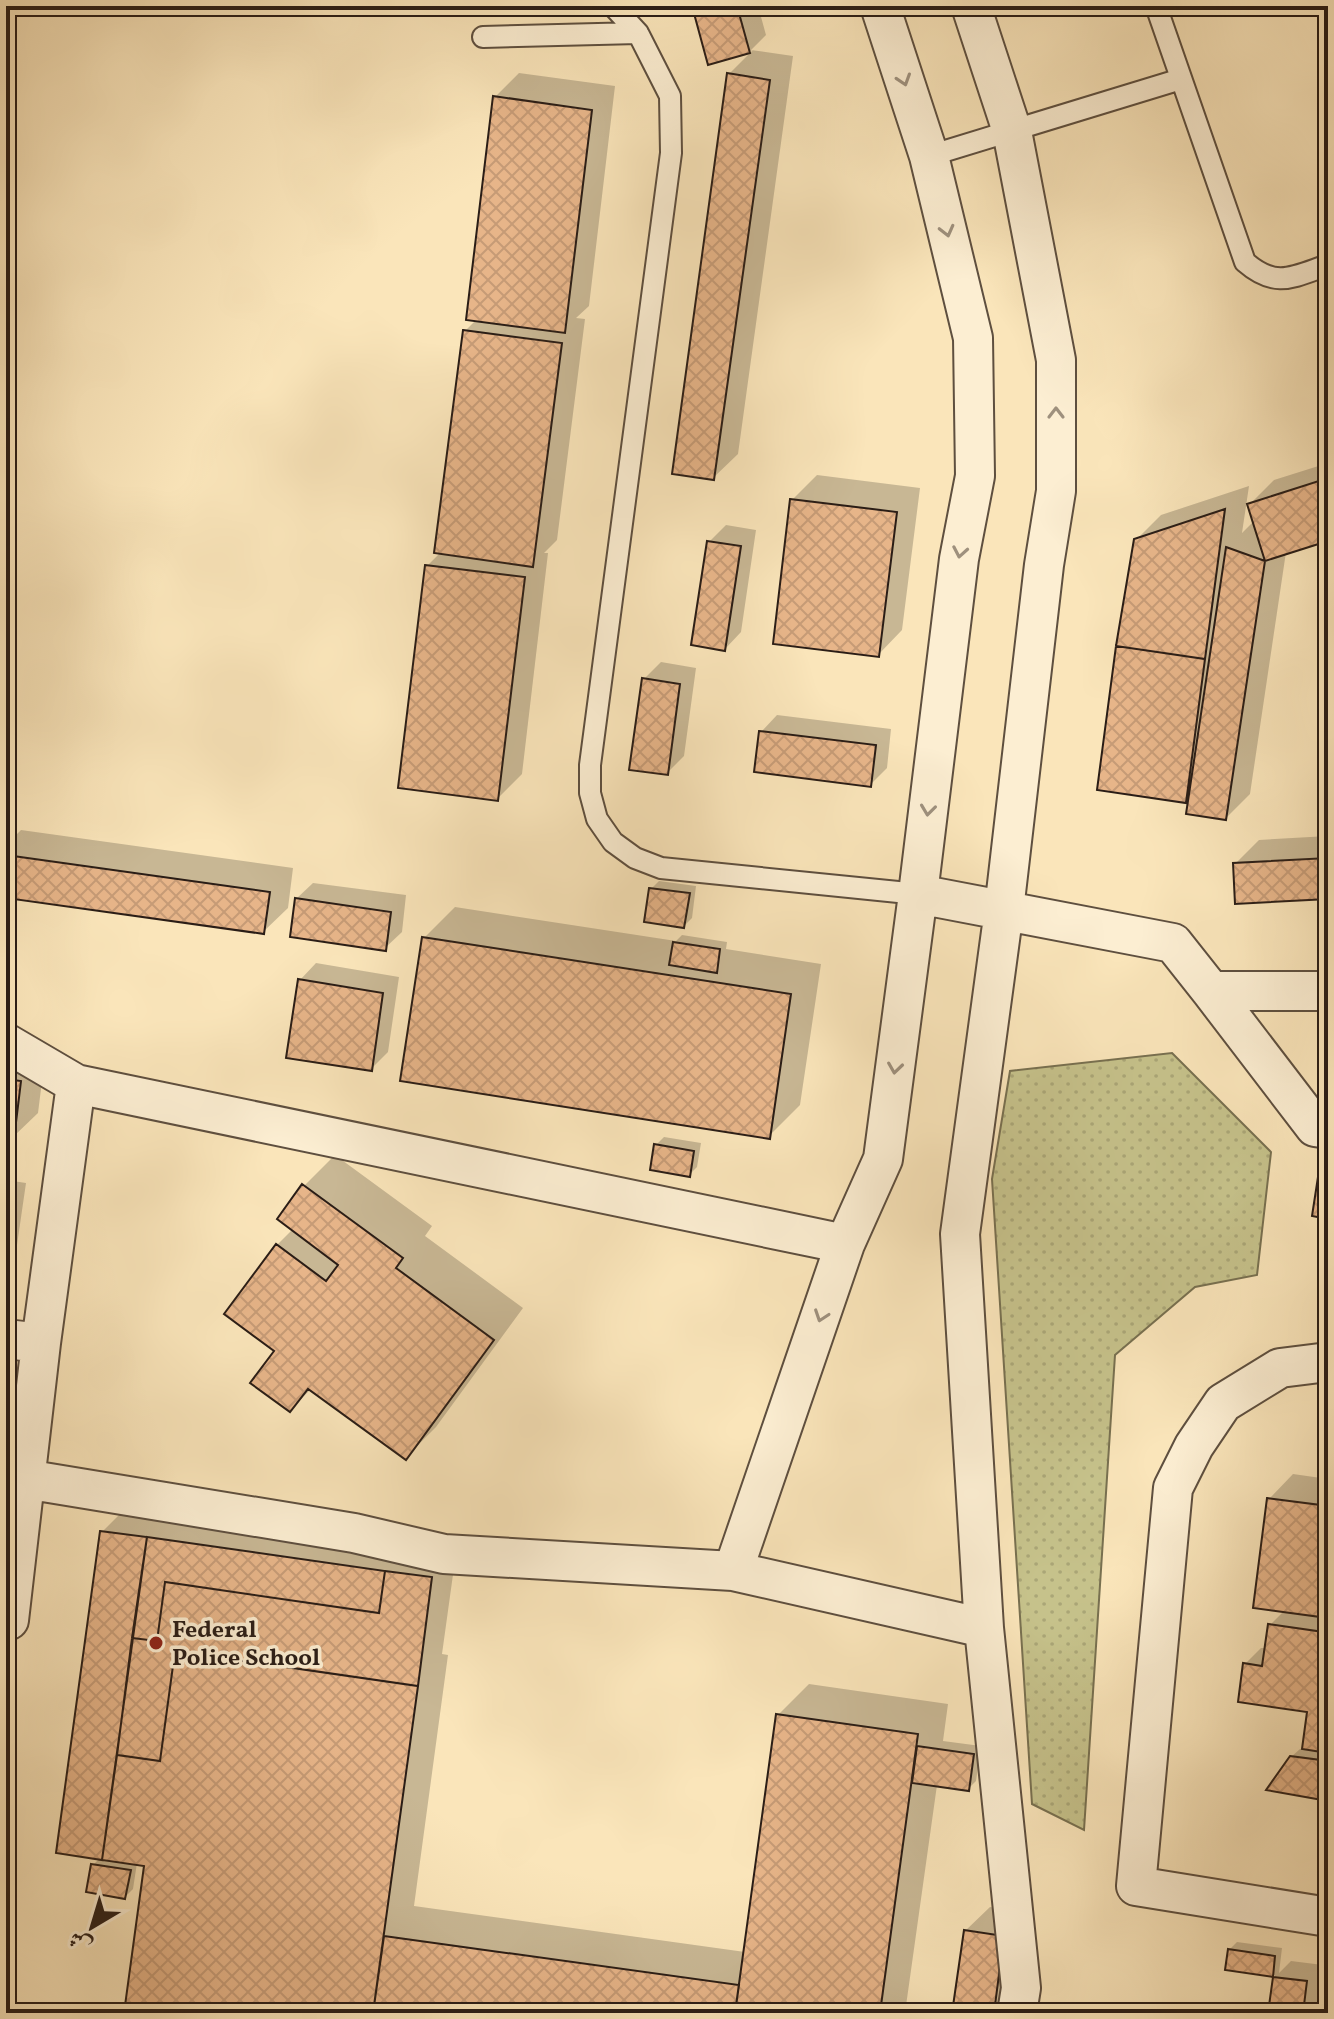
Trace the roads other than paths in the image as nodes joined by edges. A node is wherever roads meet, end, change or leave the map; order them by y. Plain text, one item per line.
1 (613, 6) edge
2 (880, 6) edge
3 (971, 6) edge
4 (1156, 6) edge
5 (638, 33) junction
6 (483, 37) dead end
7 (1181, 79) junction
8 (1012, 131) junction
9 (929, 156) junction
10 (1328, 265) edge
11 (918, 894) junction
12 (1004, 910) junction
13 (1211, 991) junction
14 (1328, 991) edge
15 (6, 1043) edge
16 (76, 1084) junction
17 (1328, 1129) edge
18 (845, 1244) junction
19 (23, 1341) edge
20 (1328, 1362) edge
21 (25, 1479) junction
22 (733, 1571) junction
23 (7, 1628) edge
24 (984, 1628) junction
25 (1328, 1917) edge
26 (1017, 2013) edge

1 - 5 lane
2 -> 9 street
3 - 8 street
4 - 7 lane
5 - 6 lane
5 - 11 lane
7 - 8 lane
7 - 10 lane
8 - 9 lane
12 -> 8 street
9 -> 11 street
11 - 12 street
11 -> 18 street
12 - 13 street
12 - 24 street
13 - 14 street
13 - 17 street
15 - 16 street
16 - 18 street
16 - 19 street
18 -> 22 street
19 - 21 street
20 - 25 street
21 - 22 street
21 - 23 street
22 - 24 street
24 - 26 street

